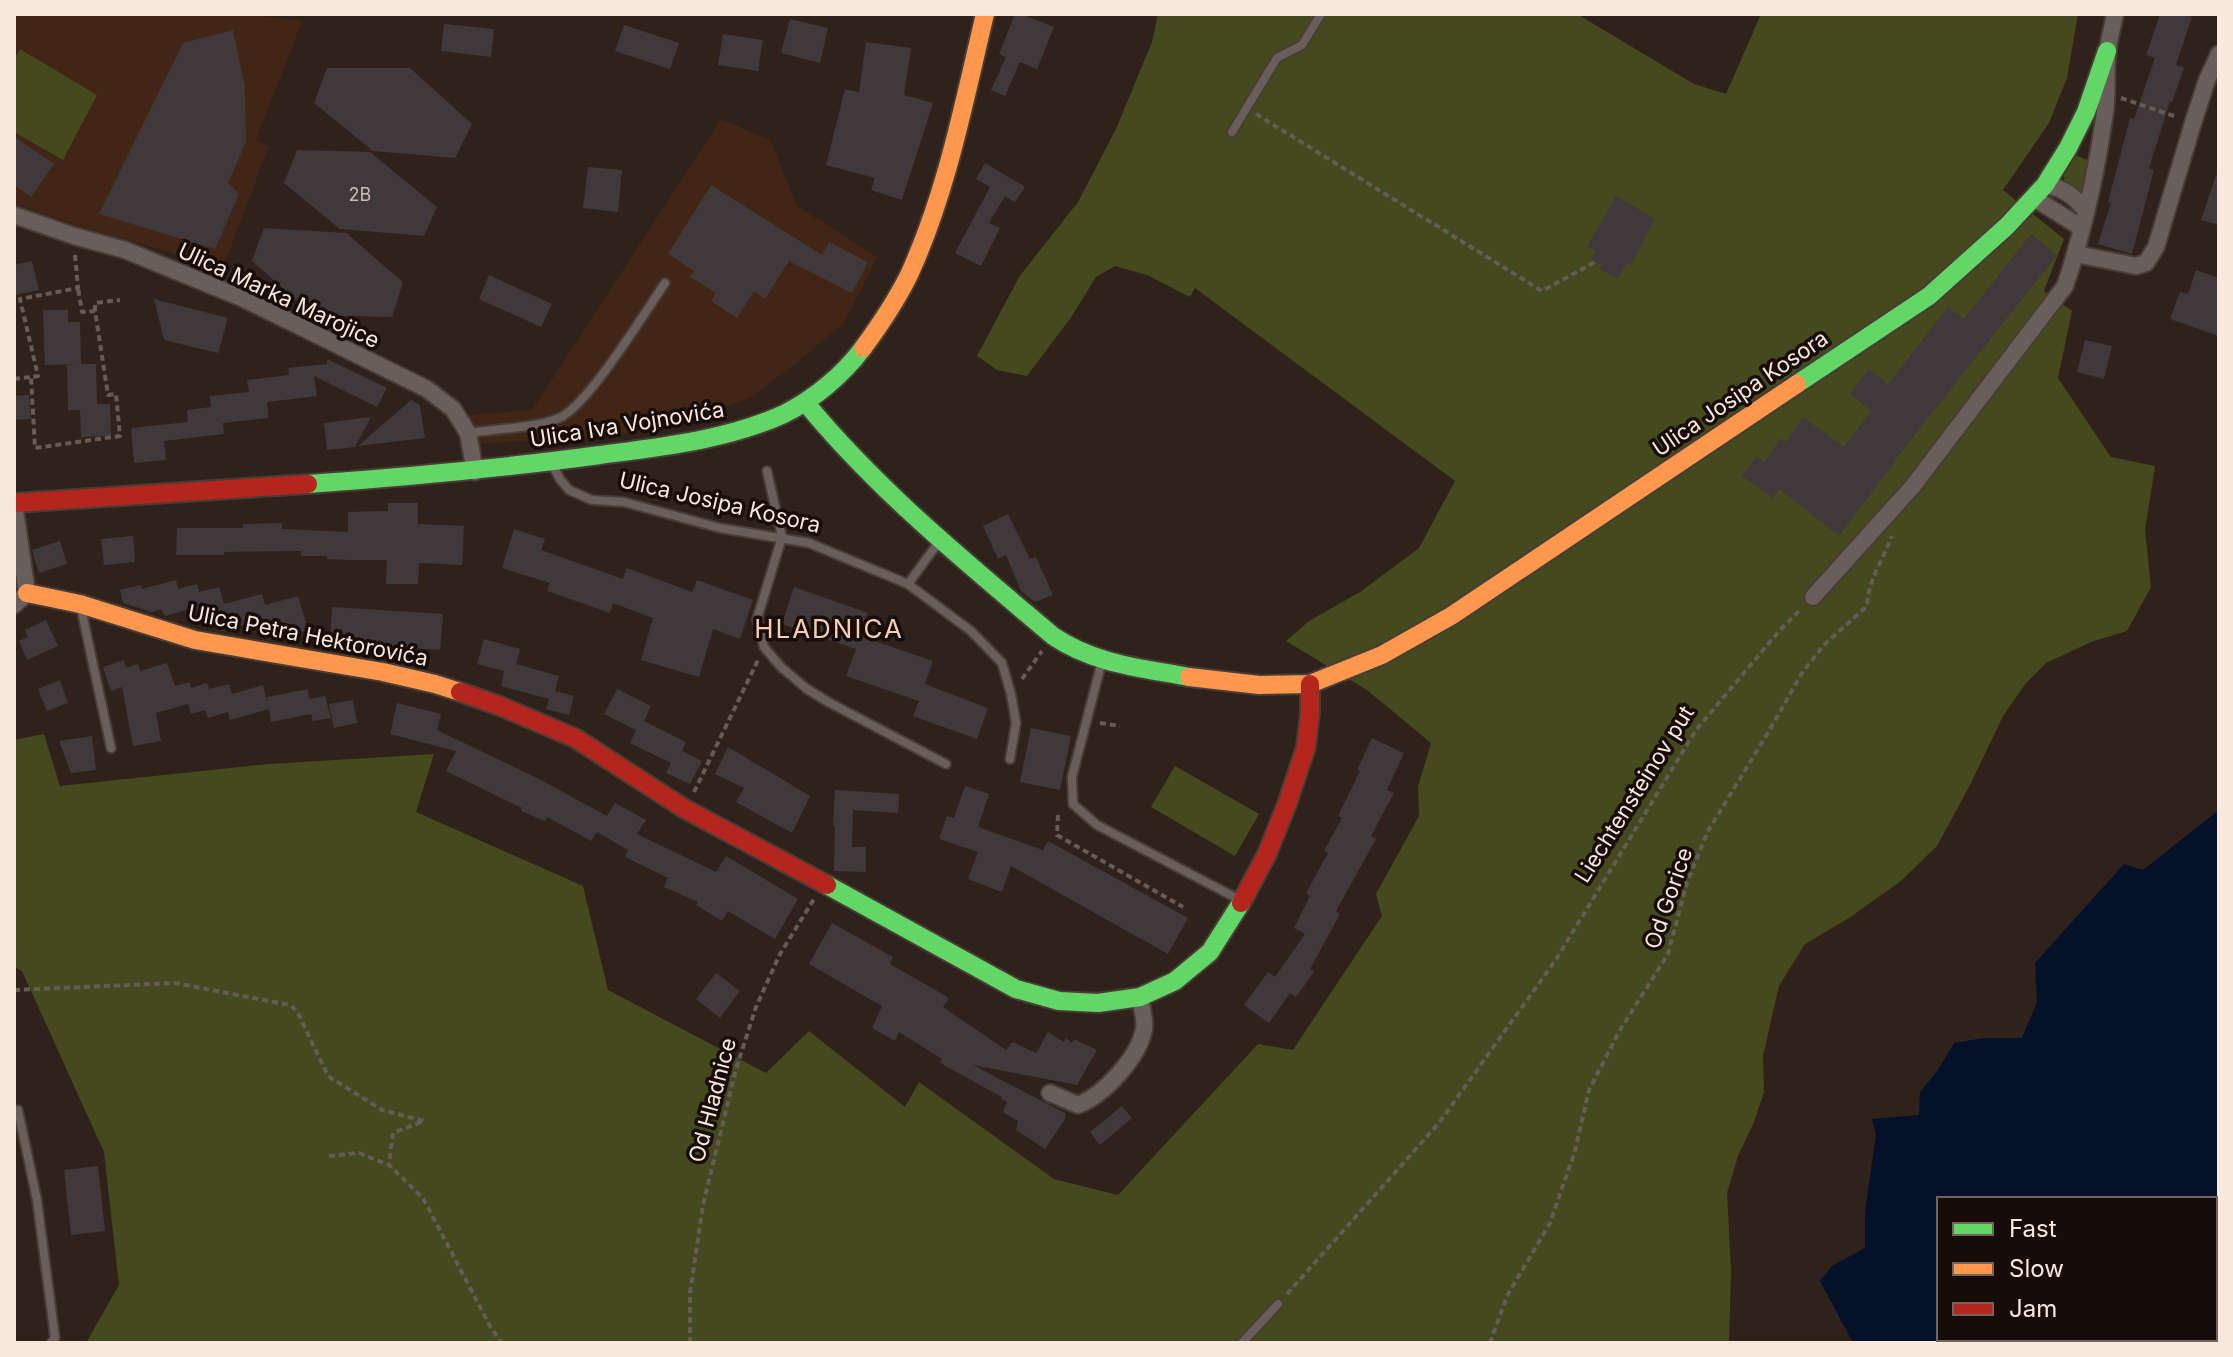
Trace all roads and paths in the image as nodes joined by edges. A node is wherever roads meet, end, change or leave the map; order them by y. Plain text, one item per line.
1 (985, 14) edge
2 (1321, 14) edge
3 (2115, 14) edge
4 (2107, 51) junction
5 (2219, 54) edge
6 (2107, 93) junction
7 (1247, 108) junction
8 (2193, 123) junction
9 (1232, 132) dead end
10 (2040, 191) junction
11 (2086, 211) junction
12 (14, 215) edge
13 (2082, 228) junction
14 (74, 236) junction
15 (2076, 254) junction
16 (1595, 262) dead end
17 (665, 283) dead end
18 (78, 288) junction
19 (120, 300) dead end
20 (95, 311) junction
21 (31, 377) junction
22 (14, 379) edge
23 (805, 402) junction
24 (468, 433) junction
25 (552, 462) junction
26 (767, 471) dead end
27 (475, 472) junction
28 (14, 503) edge
29 (1897, 524) dead end
30 (782, 537) junction
31 (940, 541) junction
32 (908, 584) junction
33 (1813, 597) joint
34 (21, 599) edge
35 (80, 604) junction
36 (1053, 636) junction
37 (764, 647) junction
38 (1102, 661) junction
39 (1310, 684) junction
40 (1011, 694) junction
41 (1086, 720) junction
42 (1120, 726) dead end
43 (111, 748) dead end
44 (1010, 759) dead end
45 (946, 764) dead end
46 (685, 809) junction
47 (1058, 815) dead end
48 (824, 883) junction
49 (1243, 901) junction
50 (1183, 907) dead end
51 (14, 990) edge
52 (1140, 997) junction
53 (1050, 1093) dead end
54 (18, 1110) dead end
55 (329, 1156) dead end
56 (389, 1165) junction
57 (1278, 1304) joint
58 (51, 1343) edge
59 (502, 1343) edge
60 (690, 1343) edge
61 (1242, 1343) edge
62 (1490, 1343) edge

1 - 23 street, Ulica Iva Vojnovića
2 - 7 lane
3 - 4 street
4 - 6 street
4 - 10 street, Ulica Josipa Kosora
5 - 8 street
6 - 8 path
6 - 11 street
7 - 9 lane
7 - 16 path
8 - 15 street
10 - 11 street
10 - 13 street
10 - 39 street, Ulica Josipa Kosora
11 - 13 street
12 - 14 street, Ulica Marka Marojice
13 - 15 street
14 - 18 path
14 - 24 street, Ulica Marka Marojice
15 - 33 street
17 - 24 lane
18 - 20 path
18 - 21 path
19 - 20 path
20 - 21 path
21 - 22 path
23 - 25 street, Ulica Iva Vojnovića
23 - 31 street, Ulica Josipa Kosora
24 - 27 street, Ulica Marka Marojice
25 - 27 street, Ulica Iva Vojnovića
25 - 30 lane, Ulica Josipa Kosora
26 - 30 lane
27 - 28 street, Ulica Iva Vojnovića
28 - 34 street, Ulica Petra Hektorovića
29 - 62 path, Od Gorice
30 - 32 lane, Ulica Josipa Kosora
30 - 37 lane
31 - 32 lane
31 - 36 street, Ulica Josipa Kosora
32 - 40 lane, Ulica Josipa Kosora
33 - 57 path, Liechtensteinov put
34 - 35 street, Ulica Petra Hektorovića
35 - 43 lane
35 - 46 street, Ulica Petra Hektorovića
36 - 38 street, Ulica Josipa Kosora
36 - 40 path
37 - 45 lane
37 - 46 path
38 - 39 street, Ulica Josipa Kosora
38 - 41 lane
39 - 49 street
40 - 44 lane, Ulica Josipa Kosora
41 - 42 path
41 - 49 lane
46 - 48 street, Ulica Petra Hektorovića
47 - 50 path
48 - 52 street
48 - 60 path, Od Hladnice
49 - 52 street
51 - 56 path
52 - 53 street
54 - 58 lane
55 - 56 path
56 - 59 path
57 - 61 lane

